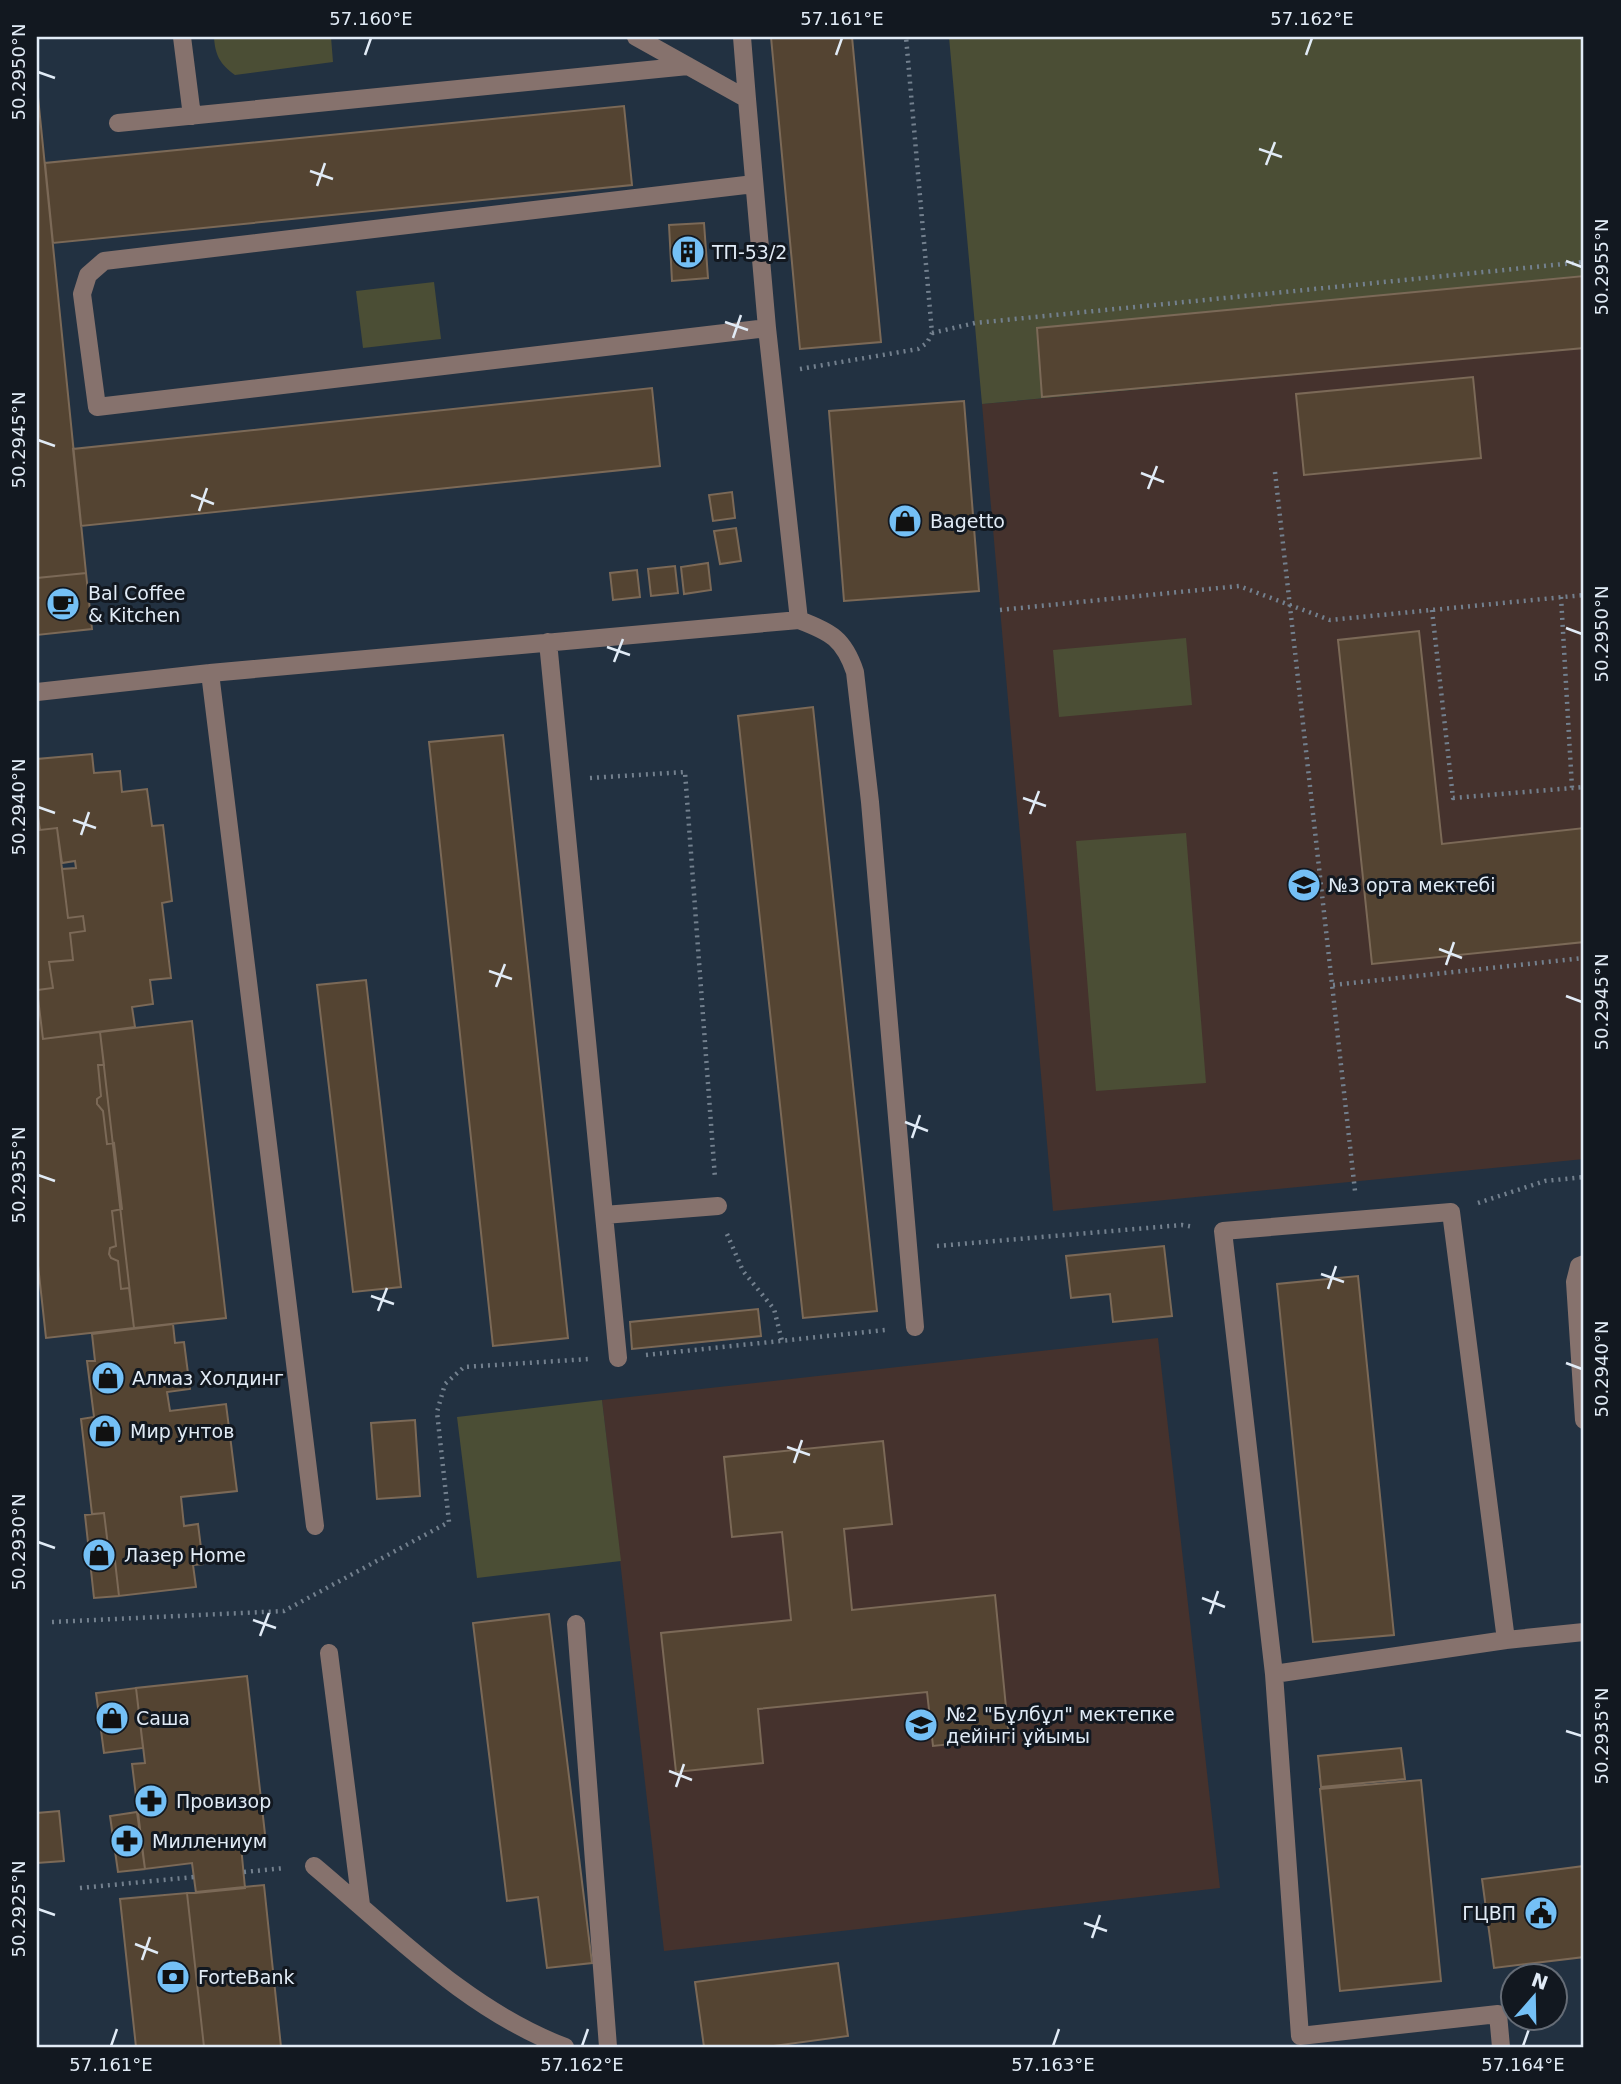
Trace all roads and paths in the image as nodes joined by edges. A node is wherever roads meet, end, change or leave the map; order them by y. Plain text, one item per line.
1 (182, 37) edge
2 (636, 37) edge
3 (742, 37) edge
4 (906, 37) edge
5 (688, 66) junction
6 (747, 99) junction
7 (192, 116) junction
8 (118, 123) dead end
9 (754, 184) junction
10 (1584, 262) edge
11 (767, 328) junction
12 (932, 333) junction
13 (772, 374) junction
14 (1275, 472) dead end
15 (1584, 595) edge
16 (1561, 597) junction
17 (1290, 605) junction
18 (1000, 610) dead end
19 (1432, 610) junction
20 (799, 620) junction
21 (548, 642) junction
22 (210, 673) junction
23 (37, 692) edge
24 (561, 780) junction
25 (1572, 788) junction
26 (1584, 788) edge
27 (1584, 958) edge
28 (1333, 985) junction
29 (1584, 1177) edge
30 (718, 1206) junction
31 (1451, 1212) junction
32 (604, 1215) junction
33 (1358, 1220) junction
34 (1223, 1231) junction
35 (909, 1249) junction
36 (1584, 1264) edge
37 (915, 1327) joint
38 (782, 1341) junction
39 (618, 1358) junction
40 (1584, 1420) edge
41 (315, 1527) dead end
42 (52, 1622) dead end
43 (576, 1624) dead end
44 (1584, 1632) edge
45 (1506, 1640) junction
46 (329, 1653) dead end
47 (1274, 1674) junction
48 (314, 1866) joint
49 (244, 1872) dead end
50 (194, 1877) dead end
51 (80, 1888) dead end
52 (360, 1905) junction
53 (1300, 2042) edge
54 (565, 2047) edge
55 (608, 2047) edge
56 (1501, 2047) edge

1 - 7 lane
2 - 5 lane
3 - 6 lane
4 - 12 path
5 - 6 lane
5 - 7 lane
6 - 9 lane
7 - 8 lane
9 - 11 lane
9 - 11 lane
10 - 12 path
11 - 13 lane
12 - 13 path
13 - 20 lane
14 - 17 path
15 - 16 path
16 - 19 path
16 - 25 path
17 - 18 path
17 - 19 path
17 - 28 path
19 - 25 path
20 - 21 lane
20 - 35 lane
21 - 22 lane
21 - 24 lane
22 - 23 lane
22 - 41 lane
24 - 30 path
24 - 32 lane
25 - 26 path
27 - 28 path
28 - 33 path
29 - 31 path
30 - 32 lane
30 - 38 path
31 - 33 lane
31 - 45 lane
32 - 39 lane
33 - 34 lane
34 - 35 path
34 - 47 lane
35 - 37 lane
36 - 40 lane
37 - 38 path
38 - 39 path
39 - 42 path
43 - 55 lane
44 - 45 lane
45 - 47 lane
46 - 52 lane
47 - 53 lane
48 - 49 path
48 - 52 lane
50 - 51 path
52 - 54 lane
53 - 56 lane

